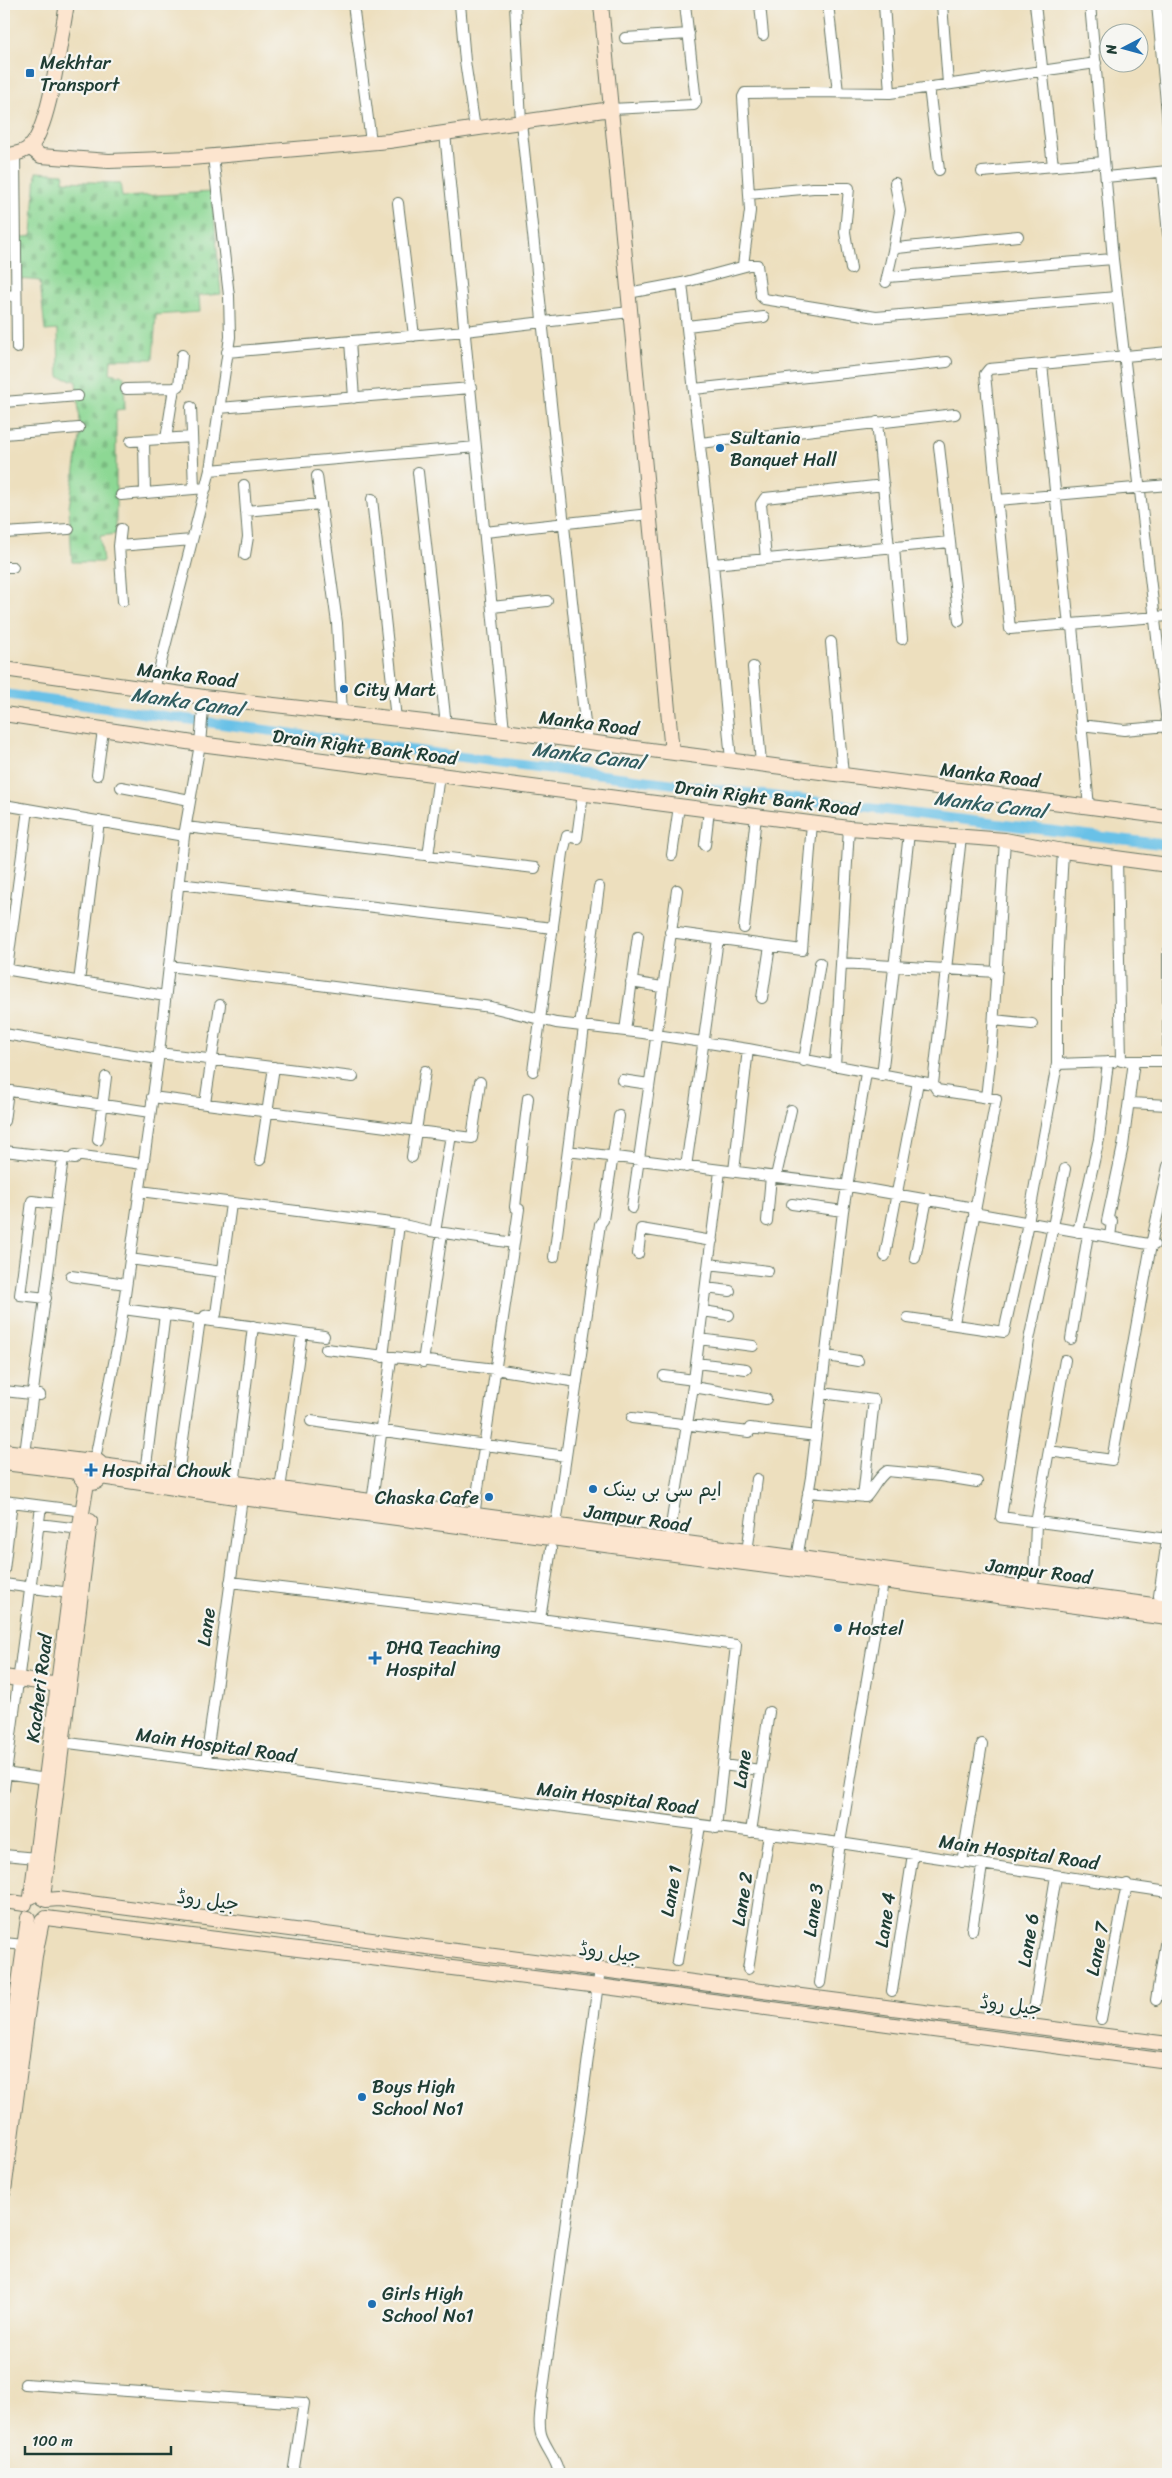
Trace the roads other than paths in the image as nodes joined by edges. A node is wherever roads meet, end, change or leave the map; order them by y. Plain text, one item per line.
1 (67, 4) edge
2 (353, 4) edge
3 (460, 4) edge
4 (515, 4) edge
5 (600, 4) edge
6 (685, 4) edge
7 (760, 4) edge
8 (828, 4) edge
9 (884, 4) edge
10 (942, 4) edge
11 (1035, 4) edge
12 (1090, 4) edge
13 (1157, 4) edge
14 (689, 34) junction
15 (762, 35) dead end
16 (625, 38) dead end
17 (1096, 63) junction
18 (1041, 70) junction
19 (948, 84) junction
20 (929, 87) junction
21 (838, 92) junction
22 (890, 93) junction
23 (611, 109) junction
24 (521, 122) junction
25 (1168, 124) edge
26 (475, 129) junction
27 (446, 133) junction
28 (371, 142) junction
29 (29, 147) junction
30 (9, 155) edge
31 (214, 156) junction
32 (1104, 162) junction
33 (1053, 166) junction
34 (939, 170) dead end
35 (1165, 171) edge
36 (982, 172) dead end
37 (1106, 177) junction
38 (894, 183) dead end
39 (749, 194) junction
40 (398, 203) dead end
41 (1168, 234) edge
42 (1018, 236) dead end
43 (893, 251) junction
44 (1113, 259) junction
45 (743, 265) junction
46 (851, 269) dead end
47 (682, 283) junction
48 (628, 293) junction
49 (16, 295) junction
50 (4, 296) edge
51 (1117, 297) junction
52 (630, 312) junction
53 (764, 317) dead end
54 (542, 321) junction
55 (687, 326) junction
56 (465, 331) junction
57 (414, 336) junction
58 (350, 342) junction
59 (17, 348) dead end
60 (227, 352) junction
61 (1168, 352) edge
62 (182, 355) dead end
63 (1124, 356) junction
64 (947, 362) dead end
65 (1042, 364) junction
66 (174, 388) junction
67 (471, 388) junction
68 (126, 389) dead end
69 (694, 390) junction
70 (78, 396) dead end
71 (354, 398) junction
72 (4, 402) edge
73 (191, 407) dead end
74 (219, 408) junction
75 (955, 414) dead end
76 (877, 422) junction
77 (79, 428) dead end
78 (4, 434) edge
79 (192, 437) junction
80 (166, 439) junction
81 (144, 440) junction
82 (130, 441) dead end
83 (700, 443) junction
84 (939, 446) dead end
85 (476, 447) junction
86 (210, 470) junction
87 (418, 472) dead end
88 (317, 476) dead end
89 (244, 485) dead end
90 (884, 485) junction
91 (1168, 485) edge
92 (1140, 487) junction
93 (206, 488) junction
94 (194, 489) junction
95 (145, 493) junction
96 (121, 494) dead end
97 (1056, 495) junction
98 (372, 499) dead end
99 (998, 500) junction
100 (321, 504) junction
101 (246, 511) junction
102 (649, 514) junction
103 (564, 523) junction
104 (69, 529) dead end
105 (121, 529) dead end
106 (485, 532) junction
107 (4, 533) edge
108 (192, 540) junction
109 (950, 542) junction
110 (118, 546) junction
111 (891, 548) junction
112 (244, 555) dead end
113 (766, 559) junction
114 (713, 564) junction
115 (123, 601) dead end
116 (547, 601) dead end
117 (492, 607) junction
118 (1168, 616) edge
119 (1154, 618) junction
120 (959, 621) dead end
121 (1071, 626) junction
122 (902, 639) dead end
123 (832, 642) dead end
124 (754, 667) dead end
125 (4, 669) edge
126 (1166, 688) edge
127 (154, 690) junction
128 (204, 697) junction
129 (342, 713) junction
130 (4, 714) edge
131 (396, 719) junction
132 (1081, 725) junction
133 (446, 726) junction
134 (1168, 726) edge
135 (103, 730) junction
136 (504, 731) junction
137 (1168, 732) edge
138 (587, 742) junction
139 (200, 744) junction
140 (672, 752) junction
141 (731, 760) junction
142 (761, 764) junction
143 (97, 775) dead end
144 (439, 775) junction
145 (843, 775) junction
146 (121, 787) dead end
147 (583, 793) junction
148 (190, 800) junction
149 (4, 805) edge
150 (678, 806) junction
151 (1089, 807) junction
152 (28, 809) junction
153 (709, 810) junction
154 (756, 816) junction
155 (1168, 817) edge
156 (99, 821) junction
157 (812, 823) junction
158 (850, 828) junction
159 (185, 831) junction
160 (909, 833) junction
161 (961, 837) junction
162 (1005, 840) junction
163 (705, 845) dead end
164 (1063, 851) junction
165 (672, 855) dead end
166 (428, 856) junction
167 (1117, 858) junction
168 (1168, 865) edge
169 (535, 868) dead end
170 (179, 884) junction
171 (599, 887) dead end
172 (677, 890) dead end
173 (553, 928) junction
174 (744, 928) dead end
175 (670, 932) junction
176 (638, 936) dead end
177 (718, 939) junction
178 (770, 946) junction
179 (1168, 952) edge
180 (820, 963) dead end
181 (841, 963) junction
182 (169, 966) junction
183 (894, 966) junction
184 (5, 969) edge
185 (948, 969) junction
186 (997, 972) junction
187 (79, 982) junction
188 (631, 982) junction
189 (662, 987) junction
190 (165, 996) junction
191 (762, 998) dead end
192 (220, 1005) dead end
193 (541, 1019) junction
194 (994, 1020) junction
195 (1032, 1024) dead end
196 (582, 1026) junction
197 (625, 1031) junction
198 (4, 1034) edge
199 (655, 1035) junction
200 (704, 1042) junction
201 (748, 1049) junction
202 (159, 1056) junction
203 (214, 1059) junction
204 (804, 1061) junction
205 (1121, 1061) junction
206 (1134, 1061) junction
207 (1168, 1061) edge
208 (1108, 1062) junction
209 (1057, 1064) junction
210 (835, 1066) junction
211 (274, 1067) junction
212 (425, 1071) dead end
213 (533, 1071) dead end
214 (866, 1073) junction
215 (882, 1076) junction
216 (353, 1077) dead end
217 (106, 1078) dead end
218 (622, 1080) dead end
219 (480, 1082) dead end
220 (918, 1082) junction
221 (649, 1084) junction
222 (933, 1084) junction
223 (6, 1090) edge
224 (152, 1097) junction
225 (528, 1098) dead end
226 (986, 1098) junction
227 (205, 1103) junction
228 (1130, 1103) junction
229 (102, 1105) junction
230 (1168, 1105) edge
231 (791, 1110) dead end
232 (268, 1111) junction
233 (150, 1112) junction
234 (619, 1116) dead end
235 (4, 1121) edge
236 (416, 1130) junction
237 (451, 1135) junction
238 (98, 1140) dead end
239 (568, 1151) junction
240 (4, 1152) edge
241 (63, 1157) junction
242 (412, 1157) dead end
243 (613, 1157) junction
244 (260, 1160) dead end
245 (640, 1160) junction
246 (143, 1164) junction
247 (686, 1166) junction
248 (1168, 1166) edge
249 (1065, 1168) dead end
250 (720, 1171) junction
251 (734, 1171) junction
252 (774, 1176) junction
253 (849, 1186) junction
254 (140, 1191) junction
255 (897, 1193) junction
256 (927, 1199) junction
257 (57, 1204) junction
258 (231, 1204) junction
259 (792, 1204) dead end
260 (632, 1208) dead end
261 (844, 1211) junction
262 (974, 1211) junction
263 (767, 1221) dead end
264 (1028, 1223) junction
265 (399, 1224) junction
266 (1052, 1227) junction
267 (439, 1232) junction
268 (1083, 1233) junction
269 (1110, 1237) junction
270 (712, 1240) junction
271 (514, 1244) junction
272 (1153, 1245) junction
273 (638, 1254) dead end
274 (885, 1256) dead end
275 (554, 1257) dead end
276 (915, 1258) dead end
277 (130, 1259) junction
278 (709, 1264) junction
279 (768, 1271) dead end
280 (222, 1272) junction
281 (71, 1276) dead end
282 (126, 1284) junction
283 (706, 1288) junction
284 (730, 1292) dead end
285 (46, 1298) junction
286 (123, 1309) junction
287 (703, 1311) junction
288 (164, 1314) junction
289 (729, 1315) dead end
290 (908, 1318) dead end
291 (200, 1319) junction
292 (954, 1324) junction
293 (253, 1326) junction
294 (302, 1333) junction
295 (324, 1336) dead end
296 (699, 1339) junction
297 (1071, 1339) dead end
298 (753, 1346) dead end
299 (326, 1349) dead end
300 (827, 1356) junction
301 (387, 1358) junction
302 (1065, 1360) dead end
303 (858, 1361) dead end
304 (423, 1362) junction
305 (696, 1363) junction
306 (496, 1369) junction
307 (746, 1369) dead end
308 (664, 1376) dead end
309 (577, 1382) junction
310 (693, 1384) junction
311 (4, 1391) edge
312 (822, 1392) junction
313 (37, 1395) junction
314 (766, 1399) dead end
315 (632, 1418) dead end
316 (311, 1421) dead end
317 (686, 1423) junction
318 (383, 1430) junction
319 (816, 1436) junction
320 (485, 1444) junction
321 (4, 1451) edge
322 (1049, 1451) junction
323 (25, 1454) junction
324 (566, 1456) junction
325 (4, 1463) edge
326 (146, 1465) dead end
327 (91, 1472) junction
328 (178, 1475) junction
329 (757, 1479) dead end
330 (976, 1482) dead end
331 (235, 1483) junction
332 (280, 1489) junction
333 (808, 1492) junction
334 (373, 1495) dead end
335 (863, 1497) junction
336 (242, 1498) junction
337 (8, 1501) edge
338 (41, 1506) junction
339 (475, 1509) dead end
340 (83, 1511) junction
341 (558, 1518) dead end
342 (1036, 1523) junction
343 (38, 1524) junction
344 (80, 1529) junction
345 (670, 1532) dead end
346 (1168, 1537) edge
347 (551, 1549) dead end
348 (747, 1552) junction
349 (797, 1558) junction
350 (4, 1570) edge
351 (1034, 1579) dead end
352 (230, 1582) junction
353 (883, 1582) junction
354 (4, 1584) edge
355 (30, 1587) junction
356 (70, 1593) junction
357 (1159, 1596) dead end
358 (1168, 1607) edge
359 (1168, 1618) edge
360 (540, 1619) junction
361 (4, 1677) edge
362 (18, 1679) junction
363 (58, 1685) junction
364 (769, 1712) dead end
365 (61, 1742) junction
366 (982, 1744) dead end
367 (206, 1761) junction
368 (723, 1765) junction
369 (760, 1770) junction
370 (5, 1773) edge
371 (46, 1779) junction
372 (4, 1789) edge
373 (700, 1826) junction
374 (716, 1828) junction
375 (751, 1832) junction
376 (770, 1834) junction
377 (840, 1843) junction
378 (913, 1854) junction
379 (4, 1855) edge
380 (36, 1858) junction
381 (962, 1862) junction
382 (982, 1866) junction
383 (1056, 1876) junction
384 (1126, 1884) junction
385 (1168, 1892) edge
386 (36, 1900) junction
387 (4, 1901) edge
388 (39, 1919) junction
389 (1168, 1926) edge
390 (972, 1930) dead end
391 (4, 1943) edge
392 (24, 1945) junction
393 (677, 1961) dead end
394 (600, 1969) junction
395 (748, 1969) dead end
396 (820, 1982) dead end
397 (598, 1986) junction
398 (892, 1991) dead end
399 (1156, 2000) dead end
400 (1034, 2010) dead end
401 (1101, 2019) dead end
402 (8, 2025) edge
403 (1168, 2044) edge
404 (1168, 2062) edge
405 (4, 2092) edge
406 (4, 2191) edge
407 (25, 2384) dead end
408 (293, 2474) edge
409 (559, 2474) edge

1 - 29 main road
2 - 28 street
3 - 26 street
4 - 24 street
5 - 23 main road
6 - 14 street
7 - 15 street
8 - 21 street
9 - 22 street
10 - 19 street
11 - 18 street
12 - 17 street
13 - 25 street
14 - 16 street
14 - 23 street
17 - 18 street
17 - 32 street
18 - 19 street
18 - 33 street
19 - 20 street
20 - 22 street
20 - 34 street
21 - 22 street
21 - 39 street
23 - 24 main road
23 - 48 main road
24 - 26 main road
24 - 54 street
26 - 27 main road
27 - 28 main road
27 - 56 street
28 - 31 main road
29 - 30 main road
29 - 31 main road
30 - 49 street
31 - 60 street
32 - 33 street
32 - 37 street
33 - 36 street
35 - 37 street
35 - 41 street
37 - 44 street
38 - 43 street
39 - 45 street
39 - 46 street
40 - 57 street
42 - 43 street
43 - 44 street
44 - 51 street
45 - 47 street
45 - 51 street
47 - 48 street
47 - 55 street
48 - 52 main road
49 - 50 street
49 - 59 street
51 - 63 street
52 - 54 street
52 - 102 main road
53 - 55 street
54 - 56 street
54 - 103 street
55 - 69 street
56 - 57 street
56 - 67 street
57 - 58 street
58 - 60 street
58 - 71 street
60 - 74 street
61 - 63 street
62 - 66 street
63 - 65 street
63 - 92 street
64 - 69 street
65 - 97 street
65 - 99 street
66 - 68 street
66 - 80 street
67 - 71 street
67 - 85 street
69 - 83 street
70 - 72 street
71 - 74 street
73 - 79 street
74 - 86 street
75 - 76 street
76 - 83 street
76 - 90 street
77 - 78 street
79 - 80 street
79 - 94 street
80 - 81 street
81 - 82 street
81 - 95 street
83 - 114 street
84 - 109 street
85 - 86 street
85 - 106 street
86 - 93 street
87 - 133 street
88 - 100 street
89 - 101 street
90 - 111 street
90 - 113 street
91 - 92 street
92 - 97 street
92 - 119 street
93 - 94 street
93 - 108 street
94 - 95 street
95 - 96 street
97 - 99 street
97 - 121 street
98 - 131 street
99 - 121 street
100 - 101 street
100 - 129 street
101 - 112 street
102 - 103 street
102 - 140 main road
103 - 106 street
103 - 138 street
104 - 107 street
105 - 110 street
106 - 117 street
108 - 110 street
108 - 127 street
109 - 111 street
109 - 120 street
110 - 115 street
111 - 113 street
111 - 122 street
113 - 114 street
114 - 141 street
116 - 117 street
117 - 136 street
118 - 119 street
119 - 121 street
119 - 126 street
121 - 132 street
123 - 145 street
124 - 142 street
125 - 127 main road, Manka Road
126 - 134 street
127 - 128 main road, Manka Road
128 - 129 main road, Manka Road
128 - 139 street
129 - 131 main road, Manka Road
130 - 135 main road, Drain Right Bank Road
131 - 133 main road, Manka Road
132 - 134 street
132 - 151 street
133 - 136 main road, Manka Road
134 - 137 street
135 - 139 main road, Drain Right Bank Road
135 - 143 street
136 - 138 main road, Manka Road
138 - 140 main road, Manka Road
139 - 144 main road, Drain Right Bank Road
139 - 148 street
140 - 141 main road, Manka Road
141 - 142 main road, Manka Road
142 - 145 main road, Manka Road
144 - 147 main road, Drain Right Bank Road
144 - 166 street
145 - 151 main road, Manka Road
146 - 148 street
147 - 150 main road, Drain Right Bank Road
147 - 173 street
148 - 159 street
149 - 152 street
150 - 153 main road, Drain Right Bank Road
150 - 165 street
151 - 155 main road, Manka Road
152 - 156 street
152 - 184 street
153 - 154 main road, Drain Right Bank Road
153 - 163 street
154 - 157 main road, Drain Right Bank Road
154 - 174 street
156 - 159 street
156 - 187 street
157 - 158 main road, Drain Right Bank Road
157 - 178 street
158 - 160 main road, Drain Right Bank Road
158 - 181 street
159 - 166 street
159 - 170 street
160 - 161 main road, Drain Right Bank Road
160 - 183 street
161 - 162 main road, Drain Right Bank Road
161 - 185 street
162 - 164 main road, Drain Right Bank Road
162 - 186 street
164 - 167 main road, Drain Right Bank Road
164 - 209 street
166 - 169 street
167 - 168 main road, Drain Right Bank Road
167 - 205 street
170 - 173 street
170 - 182 street
171 - 196 street
172 - 175 street
173 - 193 street
175 - 177 street
175 - 189 street
176 - 188 street
177 - 178 street
177 - 200 street
178 - 191 street
179 - 207 street
180 - 204 street
181 - 183 street
181 - 210 street
182 - 190 street
182 - 193 street
183 - 185 street
183 - 215 street
184 - 187 street
185 - 186 street
185 - 222 street
186 - 194 street
187 - 190 street
188 - 189 street
188 - 197 street
189 - 199 street
190 - 202 street
192 - 203 street
193 - 196 street
193 - 213 street
194 - 195 street
194 - 226 street
196 - 197 street
196 - 239 street
197 - 199 street
198 - 202 street
199 - 200 street
199 - 221 street
200 - 201 street
200 - 247 street
201 - 204 street
201 - 251 street
202 - 203 street
202 - 224 street
203 - 211 street
203 - 227 street
204 - 210 street
205 - 206 street
205 - 208 street
206 - 207 street
206 - 228 street
208 - 209 street
208 - 268 street
209 - 264 street
210 - 214 street
211 - 216 street
211 - 232 street
212 - 236 street
214 - 215 street
214 - 253 street
215 - 220 street
217 - 229 street
218 - 221 street
219 - 237 street
220 - 222 street
220 - 255 street
221 - 245 street
222 - 226 street
223 - 229 street
223 - 235 street
224 - 227 street
224 - 233 street
225 - 271 street
226 - 262 street
227 - 232 street
228 - 230 street
228 - 269 street
229 - 233 street
229 - 238 street
231 - 252 street
232 - 236 street
232 - 244 street
233 - 246 street
234 - 243 street
236 - 237 street
236 - 242 street
237 - 267 street
239 - 243 street
239 - 275 street
240 - 241 street
241 - 246 street
241 - 257 street
243 - 245 street
243 - 309 street
245 - 247 street
245 - 260 street
246 - 254 street
247 - 250 street
248 - 272 street
249 - 266 street
250 - 251 street
250 - 270 street
251 - 252 street
252 - 253 street
252 - 263 street
253 - 255 street
253 - 261 street
254 - 258 street
254 - 277 street
255 - 256 street
255 - 274 street
256 - 262 street
256 - 276 street
257 - 285 street
257 - 285 street
258 - 265 street
258 - 280 street
259 - 261 street
261 - 300 street
262 - 264 street
262 - 292 street
264 - 266 street
264 - 292 street
265 - 267 street
265 - 301 street
266 - 268 street
266 - 342 street
267 - 271 street
267 - 304 street
268 - 269 street
268 - 297 street
269 - 272 street
270 - 273 street
270 - 278 street
271 - 306 street
272 - 322 street
277 - 280 street
277 - 282 street
278 - 279 street
278 - 283 street
280 - 291 street
281 - 282 street
282 - 286 street
283 - 284 street
283 - 287 street
285 - 313 street
286 - 288 street
286 - 327 street
287 - 289 street
287 - 296 street
288 - 291 street
288 - 326 street
290 - 292 street
291 - 293 street
291 - 328 street
293 - 294 street
293 - 331 street
294 - 295 street
294 - 332 street
296 - 298 street
296 - 305 street
299 - 301 street
300 - 303 street
300 - 312 street
301 - 304 street
301 - 318 street
302 - 322 street
304 - 306 street
305 - 307 street
305 - 310 street
306 - 309 street
306 - 320 street
308 - 310 street
309 - 324 street
310 - 314 street
310 - 317 street
311 - 313 street
312 - 319 street
312 - 335 street
313 - 323 street
315 - 317 street
316 - 318 street
317 - 319 street
317 - 345 street
318 - 320 street
318 - 334 street
319 - 333 street
320 - 324 street
320 - 339 street
321 - 323 main road, Jampur Road
322 - 342 street
323 - 327 main road, Jampur Road
324 - 341 street
325 - 327 main road, Jampur Road
327 - 328 main road, Jampur Road
327 - 336 main road, Jampur Road
327 - 340 main road, Kacheri Road
327 - 365 main road, Kacheri Road
328 - 331 main road, Jampur Road
329 - 348 street
330 - 335 street
331 - 332 main road, Jampur Road
331 - 336 street
332 - 348 main road, Jampur Road
333 - 335 street
333 - 349 street
336 - 352 street, Lane
336 - 353 main road, Jampur Road
337 - 338 street
337 - 350 street
338 - 340 street
338 - 343 street
340 - 344 main road, Kacheri Road
342 - 346 street
342 - 351 street
343 - 344 street
343 - 355 street
344 - 356 main road, Kacheri Road
346 - 357 street
347 - 360 street
348 - 349 main road, Jampur Road
349 - 358 main road, Jampur Road
352 - 360 street
352 - 367 street, Lane
353 - 359 main road, Jampur Road
353 - 377 street, Lane 3
354 - 355 street
355 - 356 street
355 - 362 street
356 - 363 main road, Kacheri Road
360 - 368 street
361 - 362 main road
362 - 363 main road
362 - 370 street
363 - 371 main road, Kacheri Road
364 - 369 street, Lane
365 - 367 street, Main Hospital Road
365 - 386 main road, Kacheri Road
366 - 381 street
367 - 373 street, Main Hospital Road
368 - 369 street
368 - 374 street
369 - 375 street, Lane
370 - 371 street
370 - 372 street
371 - 380 main road, Kacheri Road
373 - 374 street, Main Hospital Road
373 - 393 street, Lane 1
374 - 375 street, Main Hospital Road
375 - 376 street, Main Hospital Road
376 - 377 street, Main Hospital Road
376 - 395 street, Lane 2
377 - 378 street, Main Hospital Road
377 - 396 street, Lane 3
378 - 381 street, Main Hospital Road
378 - 398 street, Lane 4
379 - 380 street
380 - 386 main road, Kacheri Road
381 - 382 street, Main Hospital Road
382 - 383 street, Main Hospital Road
382 - 390 street
383 - 384 street, Main Hospital Road
383 - 400 street, Lane 6
384 - 385 street, Main Hospital Road
384 - 401 street, Lane 7
386 - 387 main road, جیل روڈ
386 - 388 main road
386 - 388 main road
386 - 394 main road, جیل روڈ
388 - 392 main road
388 - 397 main road, جیل روڈ
388 - 406 main road
389 - 399 street
391 - 392 street
392 - 402 main road
394 - 397 street
394 - 403 main road, جیل روڈ
397 - 404 main road, جیل روڈ
397 - 409 street
402 - 405 main road
407 - 408 street

